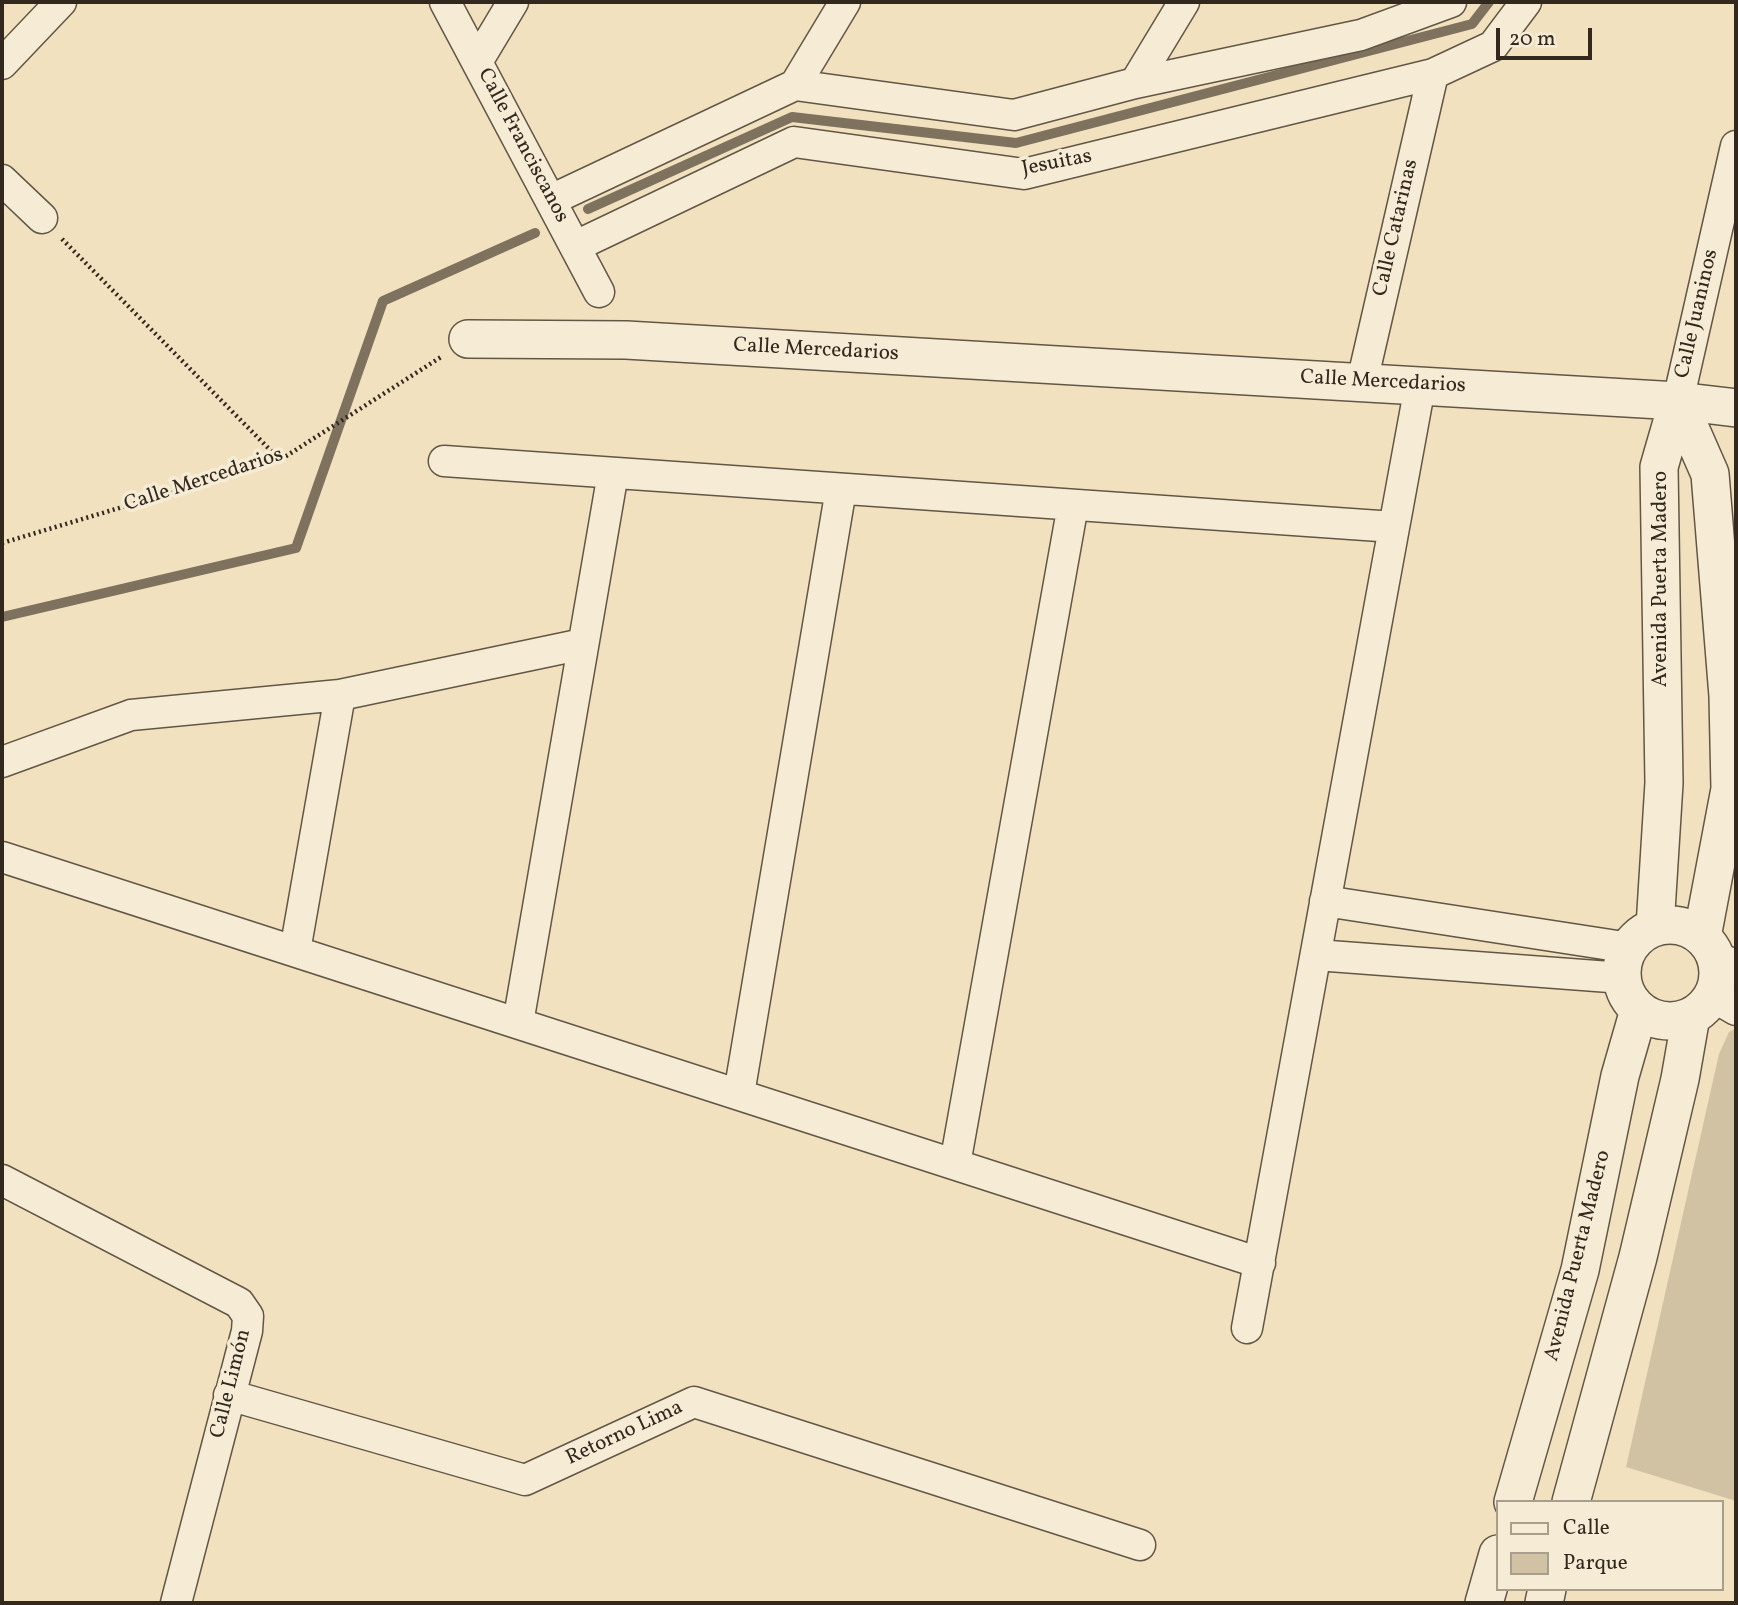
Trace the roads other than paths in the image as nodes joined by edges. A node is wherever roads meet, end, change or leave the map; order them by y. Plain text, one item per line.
1 (61, 2) edge
2 (445, 2) edge
3 (513, 2) edge
4 (845, 2) edge
5 (1184, 2) edge
6 (1451, 2) edge
7 (1526, 2) edge
8 (477, 62) junction
9 (2, 64) edge
10 (1433, 74) junction
11 (1135, 83) junction
12 (795, 85) junction
13 (1736, 146) edge
14 (2, 180) edge
15 (551, 200) junction
16 (42, 218) road end
17 (576, 246) junction
18 (599, 292) dead end
19 (468, 339) road end
20 (1362, 382) junction
21 (1420, 386) junction
22 (1678, 401) junction
23 (1736, 408) edge
24 (444, 461) dead end
25 (613, 473) junction
26 (841, 489) junction
27 (1073, 505) junction
28 (1394, 527) junction
29 (583, 644) junction
30 (340, 695) junction
31 (2, 762) edge
32 (2, 857) edge
33 (1325, 901) junction
34 (295, 951) junction
35 (1718, 953) edge
36 (1316, 955) junction
37 (1637, 966) junction
38 (1713, 1007) edge
39 (518, 1023) junction
40 (739, 1094) junction
41 (955, 1164) junction
42 (2, 1180) edge
43 (1260, 1263) junction
44 (1247, 1328) dead end
45 (229, 1395) junction
46 (1514, 1500) edge
47 (1572, 1500) edge
48 (1140, 1545) dead end
49 (1496, 1561) edge
50 (176, 1603) edge
51 (1484, 1603) edge

1 - 9 street
2 - 8 street, Calle Franciscanos
3 - 8 street
4 - 12 street
5 - 11 street
6 - 11 street
7 - 10 street, Jesuitas
8 - 15 street, Calle Franciscanos
10 - 17 street, Jesuitas
10 - 20 street, Calle Catarinas
11 - 12 street
12 - 15 street
13 - 22 street, Calle Juaninos
14 - 16 street
15 - 17 street, Calle Franciscanos
17 - 18 street, Calle Franciscanos
19 - 20 street, Calle Mercedarios
20 - 21 street, Calle Mercedarios
21 - 22 street, Calle Mercedarios
21 - 28 street
22 - 23 street, Calle Mercedarios
22 - 35 street, Avenida Puerta Madero
22 - 37 street, Avenida Puerta Madero
24 - 25 street
25 - 26 street
25 - 29 street
26 - 27 street
26 - 40 street
27 - 28 street
27 - 41 street
28 - 33 street
29 - 30 street
29 - 39 street
30 - 31 street
30 - 34 street
32 - 34 street
33 - 36 street
33 - 37 street
34 - 39 street
35 - 37 street
35 - 38 street
36 - 37 street
36 - 43 street
37 - 38 street
37 - 46 street, Avenida Puerta Madero
38 - 47 street
39 - 40 street
40 - 41 street
41 - 43 street
42 - 45 street, Calle Limón
43 - 44 street
45 - 48 street, Retorno Lima
45 - 50 street, Calle Limón
49 - 51 street

